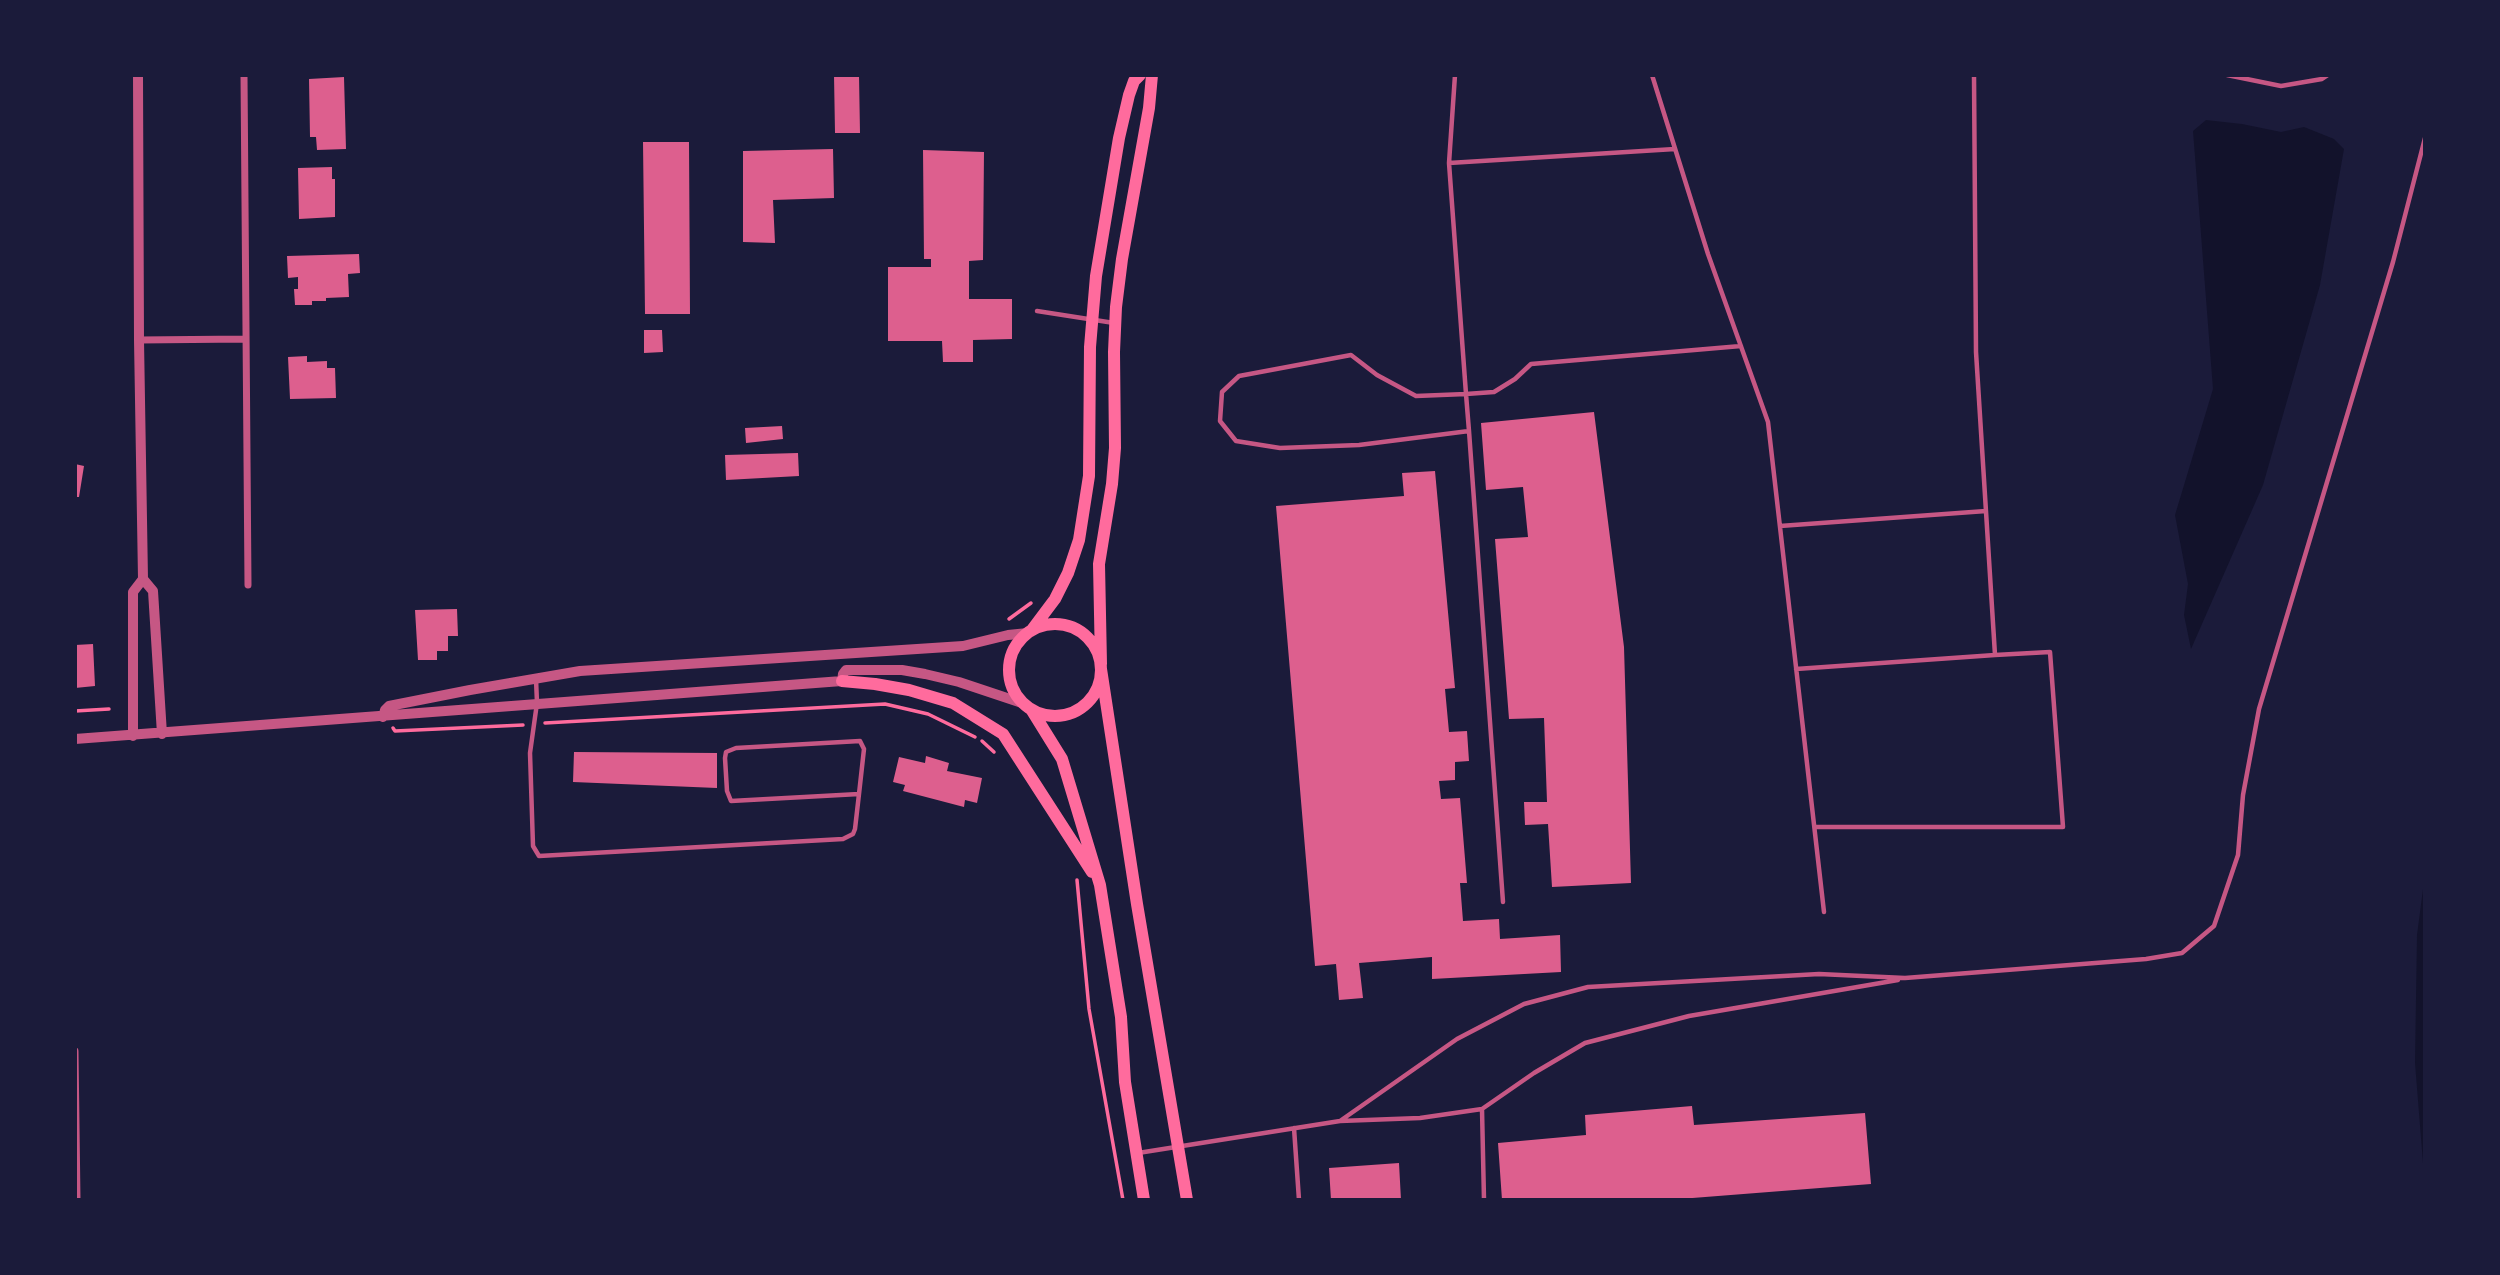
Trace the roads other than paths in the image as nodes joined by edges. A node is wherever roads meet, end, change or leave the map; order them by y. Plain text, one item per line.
1 (138, 75) edge
2 (244, 75) edge
3 (1140, 75) edge
4 (1152, 75) edge
5 (1455, 75) edge
6 (1653, 75) edge
7 (1974, 75) edge
8 (2227, 75) edge
9 (2328, 75) edge
10 (2425, 138) edge
11 (1675, 149) junction
12 (1449, 163) junction
13 (1037, 311) dead end
14 (1092, 320) junction
15 (1115, 323) junction
16 (245, 339) junction
17 (139, 340) junction
18 (1741, 346) junction
19 (1466, 394) junction
20 (1469, 431) junction
21 (1986, 511) junction
22 (1780, 526) junction
23 (143, 579) junction
24 (248, 585) dead end
25 (1030, 632) junction
26 (1995, 655) junction
27 (1101, 667) junction
28 (1796, 668) junction
29 (536, 678) junction
30 (842, 681) junction
31 (537, 703) junction
32 (1027, 706) junction
33 (383, 717) junction
34 (162, 734) junction
35 (133, 736) junction
36 (75, 739) edge
37 (859, 794) junction
38 (1815, 827) junction
39 (1100, 884) junction
40 (1503, 902) dead end
41 (1824, 912) dead end
42 (1905, 978) junction
43 (75, 1051) edge
44 (1482, 1109) junction
45 (1340, 1121) junction
46 (1294, 1128) junction
47 (1178, 1147) junction
48 (1136, 1154) junction
49 (76, 1198) edge
50 (1144, 1200) edge
51 (1187, 1200) edge
52 (1299, 1200) edge
53 (1484, 1200) edge

1 - 17 street
2 - 16 street
3 - 14 main road
4 - 15 main road
5 - 12 lane
6 - 11 lane
7 - 21 lane
8 - 9 lane
10 - 42 lane
11 - 12 lane
11 - 18 lane
12 - 19 lane
13 - 14 lane
14 - 15 lane
14 - 25 main road
15 - 27 main road
16 - 17 street
16 - 24 street
17 - 23 street
18 - 19 lane
18 - 22 lane
19 - 20 lane
19 - 20 lane
20 - 40 lane
21 - 22 lane
21 - 26 lane
22 - 28 lane
23 - 34 street
23 - 35 street
25 - 27 main road
25 - 29 street
25 - 32 main road
26 - 28 lane
26 - 38 lane
27 - 32 main road
27 - 47 main road
28 - 38 lane
29 - 31 lane
29 - 33 street
30 - 31 street
30 - 32 street
30 - 39 main road
31 - 33 street
31 - 37 lane
32 - 39 main road
33 - 34 street
34 - 35 street
35 - 36 street
37 - 37 lane
38 - 41 lane
39 - 48 main road
42 - 44 lane
42 - 45 lane
43 - 49 street
44 - 45 lane
44 - 53 lane
45 - 46 lane
46 - 47 lane
46 - 52 lane
47 - 48 lane
47 - 51 main road
48 - 50 main road

